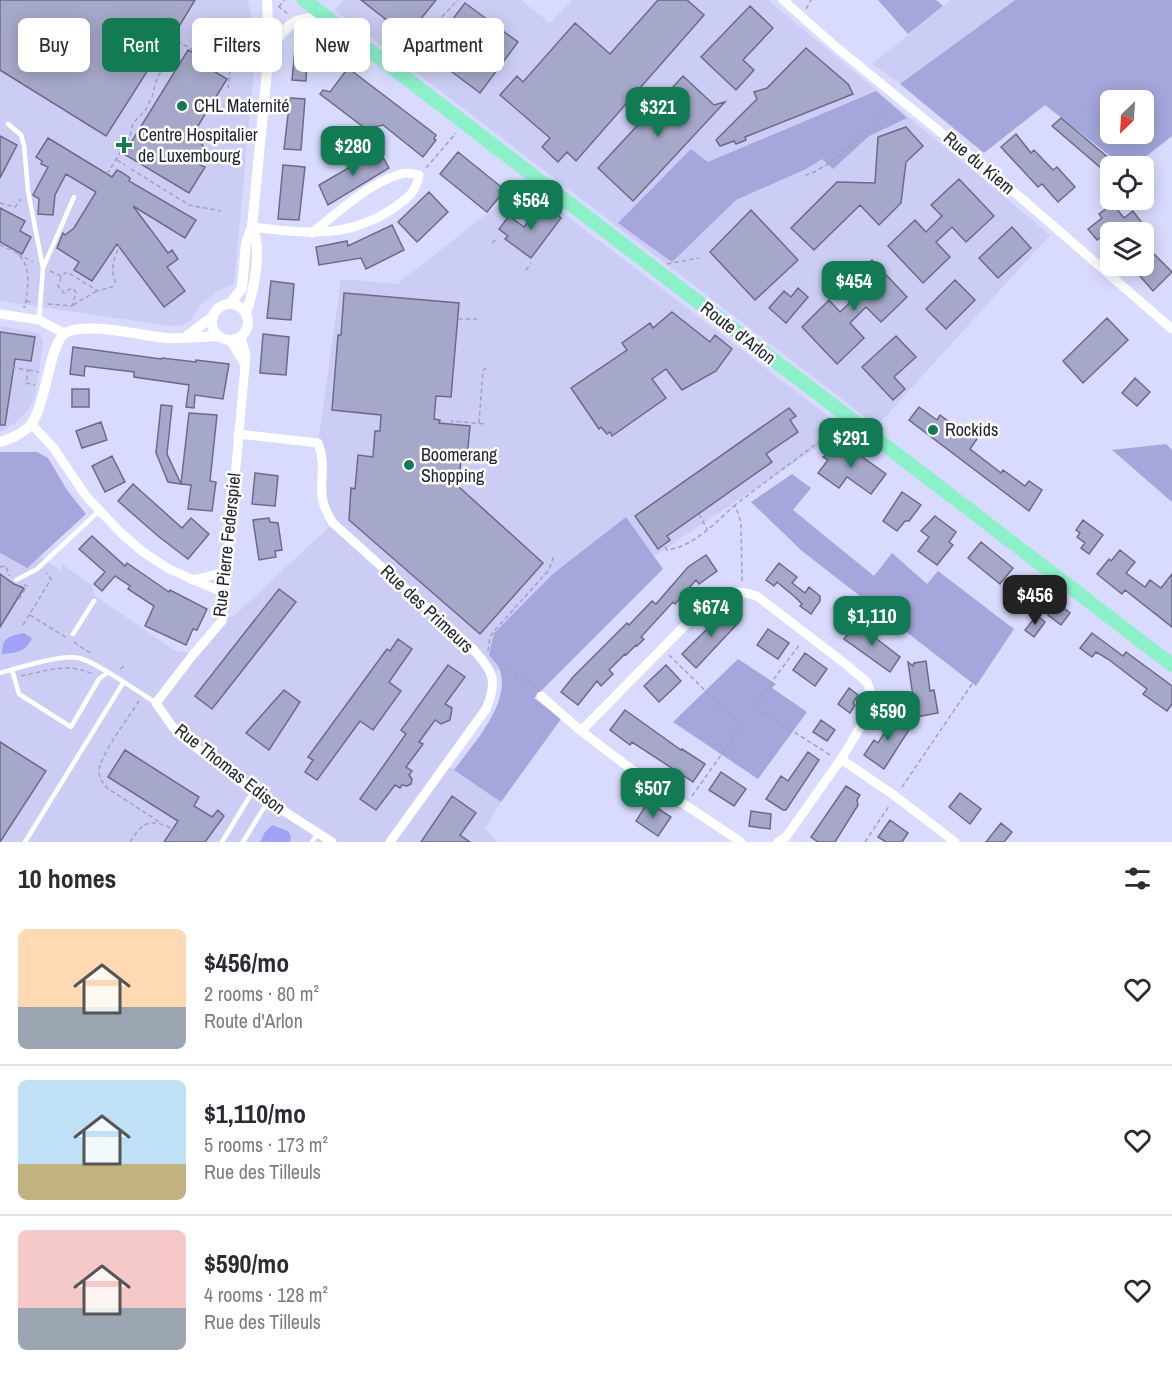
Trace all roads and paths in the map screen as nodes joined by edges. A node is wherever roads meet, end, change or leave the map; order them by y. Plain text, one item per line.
1 (269, 0) edge
2 (284, 0) edge
3 (304, 0) edge
4 (458, 0) edge
5 (783, 0) edge
6 (279, 7) junction
7 (269, 18) edge
8 (294, 18) edge
9 (305, 18) edge
10 (328, 18) joint
11 (441, 18) edge
12 (294, 21) edge
13 (282, 33) edge
14 (370, 50) edge
15 (382, 60) edge
16 (267, 72) edge
17 (398, 72) edge
18 (228, 88) dead end
19 (896, 94) junction
20 (465, 123) junction
21 (8, 124) dead end
22 (116, 159) junction
23 (125, 165) dead end
24 (131, 169) dead end
25 (107, 174) dead end
26 (419, 175) junction
27 (805, 175) dead end
28 (28, 191) junction
29 (74, 197) dead end
30 (0, 203) edge
31 (221, 211) dead end
32 (133, 225) dead end
33 (252, 227) junction
34 (312, 233) junction
35 (498, 238) dead end
36 (492, 243) dead end
37 (0, 245) edge
38 (18, 254) junction
39 (699, 258) dead end
40 (531, 263) dead end
41 (652, 266) junction
42 (43, 268) junction
43 (526, 270) dead end
44 (61, 276) junction
45 (116, 283) dead end
46 (114, 286) dead end
47 (98, 291) junction
48 (26, 301) junction
49 (40, 303) junction
50 (230, 304) junction
51 (72, 306) junction
52 (246, 313) junction
53 (0, 314) edge
54 (16, 316) junction
55 (212, 317) junction
56 (458, 319) dead end
57 (477, 319) dead end
58 (39, 320) junction
59 (1172, 329) edge
60 (64, 333) junction
61 (218, 336) junction
62 (241, 337) junction
63 (184, 338) junction
64 (230, 340) junction
65 (245, 365) junction
66 (4, 366) dead end
67 (489, 367) dead end
68 (45, 387) junction
69 (850, 418) junction
70 (479, 423) junction
71 (31, 424) junction
72 (452, 424) dead end
73 (485, 424) dead end
74 (238, 434) junction
75 (0, 442) edge
76 (735, 505) junction
77 (99, 511) junction
78 (699, 514) dead end
79 (707, 530) junction
80 (665, 547) dead end
81 (554, 555) dead end
82 (225, 572) junction
83 (48, 576) dead end
84 (192, 579) junction
85 (16, 580) dead end
86 (742, 591) junction
87 (224, 593) junction
88 (94, 601) dead end
89 (30, 615) junction
90 (23, 625) dead end
91 (73, 634) dead end
92 (807, 634) junction
93 (661, 648) junction
94 (89, 652) dead end
95 (1172, 665) edge
96 (124, 666) dead end
97 (489, 668) junction
98 (12, 670) junction
99 (118, 671) dead end
100 (0, 673) edge
101 (107, 673) junction
102 (14, 678) junction
103 (99, 679) junction
104 (123, 683) junction
105 (972, 684) dead end
106 (143, 695) junction
107 (541, 696) joint
108 (156, 703) junction
109 (758, 705) dead end
110 (763, 712) dead end
111 (735, 720) dead end
112 (741, 727) dead end
113 (581, 731) junction
114 (841, 759) junction
115 (253, 791) junction
116 (895, 796) junction
117 (268, 801) junction
118 (686, 804) junction
119 (161, 823) junction
120 (177, 831) dead end
121 (318, 833) junction
122 (25, 842) edge
123 (130, 842) edge
124 (222, 842) edge
125 (243, 842) edge
126 (312, 842) edge
127 (332, 842) edge
128 (390, 842) edge
129 (741, 842) edge
130 (778, 842) edge
131 (866, 842) edge
132 (955, 842) edge

1 - 6 path
1 - 7 street
2 - 6 path
3 - 10 main road, Route d'Arlon
4 - 11 path
5 - 19 street, Rue du Kiem
6 - 8 path
9 - 10 street
12 - 13 street
14 - 15 main road, Route d'Arlon
16 - 33 street
17 - 20 main road, Route d'Arlon
18 - 22 path
19 - 27 path
19 - 59 street, Rue du Kiem
20 - 26 path
20 - 41 main road, Route d'Arlon
21 - 28 lane
22 - 23 path
22 - 25 path
24 - 31 path
26 - 34 street
26 - 34 street
28 - 30 path
28 - 42 lane
29 - 42 lane
32 - 45 path
33 - 34 street
33 - 50 street
33 - 52 street
35 - 36 path
37 - 38 path
38 - 42 path
38 - 48 path
39 - 41 path
40 - 43 path
41 - 69 main road, Route d'Arlon
42 - 44 path
42 - 49 lane
44 - 47 path
44 - 51 path
46 - 47 path
47 - 51 path
48 - 49 path
48 - 54 path
49 - 51 path
49 - 58 lane
50 - 52 street
50 - 55 street
52 - 62 street
53 - 54 street
54 - 58 street
55 - 61 street
55 - 63 street
56 - 57 path
58 - 60 street
60 - 63 street
60 - 68 street
61 - 63 street
61 - 64 street
62 - 64 street
62 - 65 street, Rue Pierre Federspiel
64 - 65 street
65 - 74 street, Rue Pierre Federspiel
66 - 68 path
67 - 70 path
68 - 71 street
69 - 76 path
69 - 95 main road, Route d'Arlon
70 - 72 path
70 - 73 path
71 - 75 street
71 - 77 street
74 - 82 street, Rue Pierre Federspiel
74 - 97 street, Rue des Primeurs
76 - 79 path
76 - 86 path
77 - 84 street
77 - 85 lane
78 - 79 path
79 - 80 path
81 - 97 path
82 - 84 street
82 - 87 street, Rue Pierre Federspiel
83 - 89 path
84 - 87 street
86 - 92 street
86 - 93 street
87 - 108 street, Rue Pierre Federspiel
88 - 91 lane
89 - 90 path
89 - 94 path
92 - 109 path
92 - 114 street
93 - 111 path
93 - 113 street
96 - 99 path
97 - 107 path
97 - 128 street
98 - 100 lane, Rue Thomas Edison
98 - 101 lane, Rue Thomas Edison
98 - 102 lane
101 - 103 lane
101 - 104 lane, Rue Thomas Edison
102 - 103 path
102 - 103 lane
104 - 106 lane, Rue Thomas Edison
104 - 122 lane
105 - 116 path
106 - 108 lane, Rue Thomas Edison
106 - 119 path
107 - 113 street
108 - 115 street, Rue Thomas Edison
110 - 114 path
112 - 118 path
113 - 118 street
114 - 116 street
114 - 130 street
115 - 117 street, Rue Thomas Edison
115 - 124 lane
116 - 131 path
116 - 132 street
117 - 121 street, Rue Thomas Edison
117 - 125 lane
118 - 129 street
119 - 120 path
119 - 123 path
121 - 126 lane
121 - 127 street, Rue Thomas Edison

